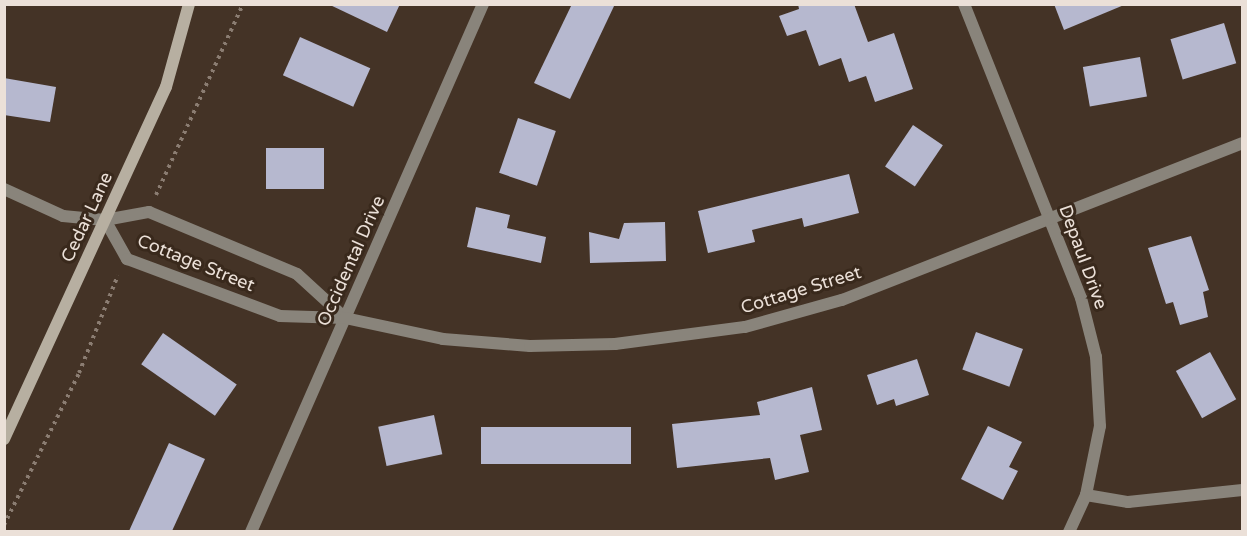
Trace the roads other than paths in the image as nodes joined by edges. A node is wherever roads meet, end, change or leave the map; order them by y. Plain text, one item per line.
1 (189, 4) edge
2 (483, 4) edge
3 (964, 4) edge
4 (1242, 143) edge
5 (4, 189) edge
6 (1050, 218) junction
7 (105, 220) junction
8 (345, 318) junction
9 (4, 439) edge
10 (1242, 490) edge
11 (1086, 495) junction
12 (251, 531) edge
13 (1069, 531) edge

1 - 7 main road, Cedar Lane
2 - 8 street, Occidental Drive
3 - 6 street, Depaul Drive
4 - 6 street, Cottage Street
5 - 7 street
6 - 8 street, Cottage Street
6 - 11 street, Depaul Drive
7 - 8 street, Cottage Street
7 - 8 street, Cottage Street
7 - 9 main road, Cedar Lane
8 - 12 street, Occidental Drive
10 - 11 street
11 - 13 street, Depaul Drive

